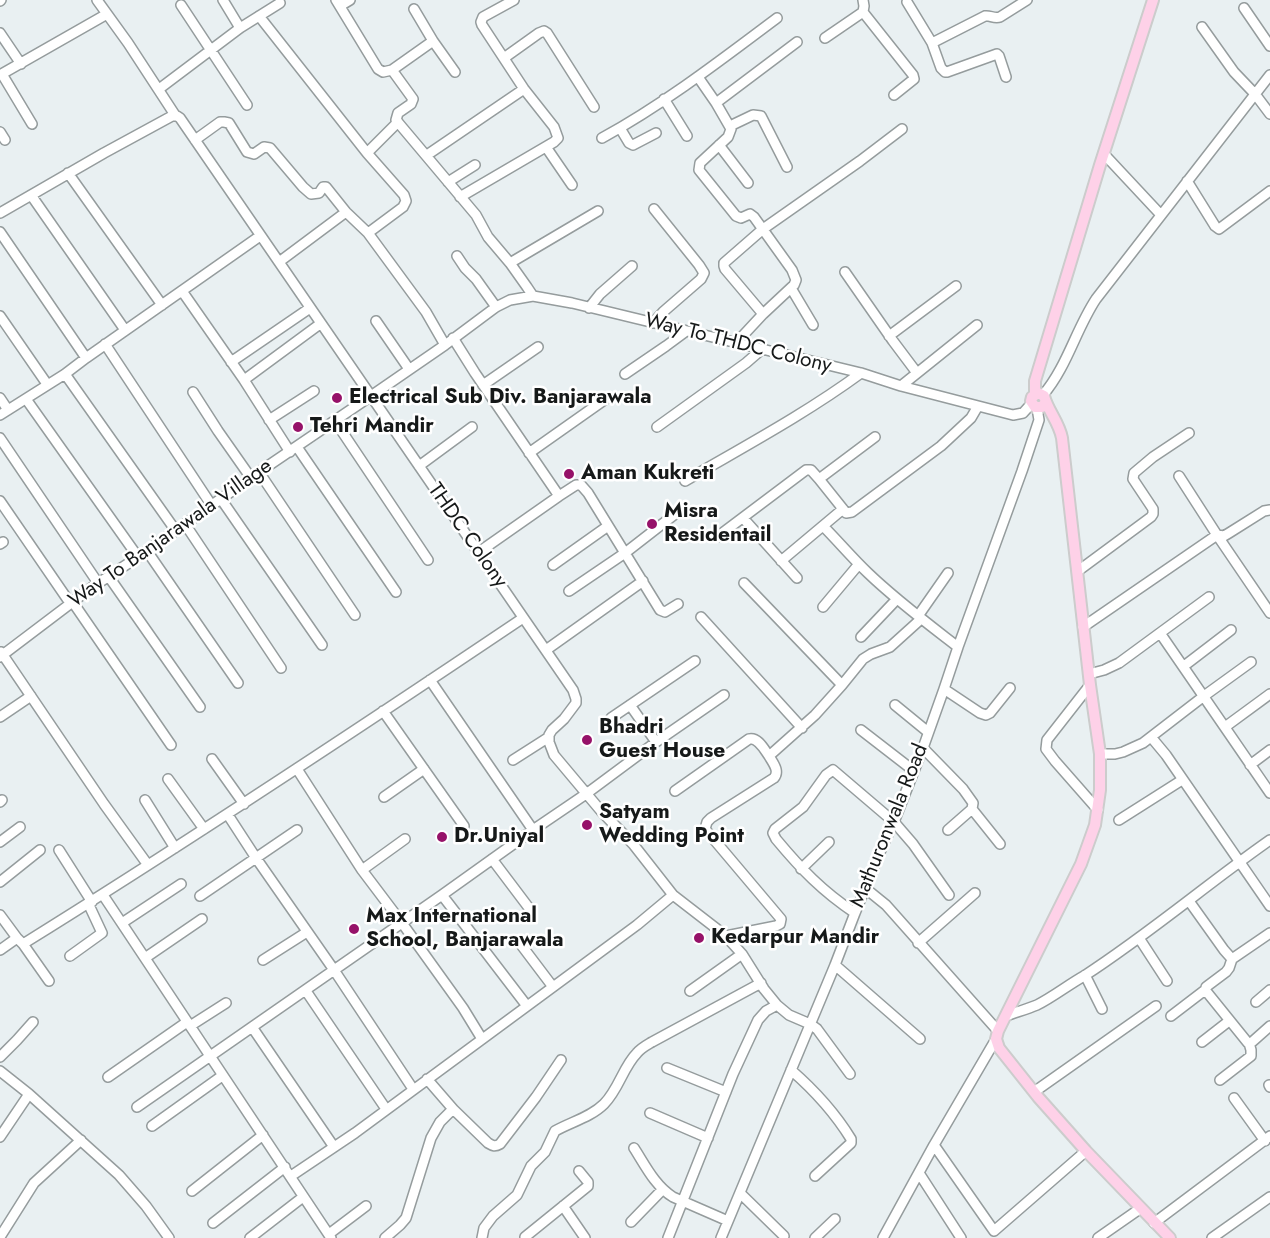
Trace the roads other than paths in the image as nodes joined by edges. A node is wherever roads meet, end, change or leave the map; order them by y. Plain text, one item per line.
1 (97, 0) edge
2 (223, 0) edge
3 (350, 0) edge
4 (514, 0) edge
5 (863, 0) edge
6 (1027, 0) edge
7 (1153, 0) edge
8 (907, 2) dead end
9 (280, 3) dead end
10 (338, 3) edge
11 (181, 5) dead end
12 (1244, 8) dead end
13 (414, 9) dead end
14 (862, 12) junction
15 (107, 14) junction
16 (259, 15) junction
17 (777, 18) dead end
18 (1202, 27) dead end
19 (240, 28) junction
20 (0, 33) edge
21 (825, 38) dead end
22 (433, 41) junction
23 (797, 42) dead end
24 (932, 43) junction
25 (1270, 46) edge
26 (212, 50) junction
27 (504, 58) junction
28 (21, 64) junction
29 (392, 70) junction
30 (454, 72) dead end
31 (1, 75) edge
32 (1270, 75) edge
33 (698, 77) junction
34 (1006, 77) dead end
35 (159, 89) junction
36 (524, 89) junction
37 (894, 94) dead end
38 (1255, 94) junction
39 (664, 99) junction
40 (716, 103) junction
41 (247, 105) dead end
42 (594, 107) dead end
43 (1270, 114) edge
44 (175, 115) junction
45 (398, 123) junction
46 (33, 124) dead end
47 (730, 126) junction
48 (620, 128) junction
49 (902, 129) dead end
50 (656, 133) dead end
51 (687, 136) dead end
52 (602, 138) dead end
53 (195, 140) junction
54 (719, 145) junction
55 (546, 147) junction
56 (367, 153) junction
57 (1104, 154) junction
58 (427, 155) junction
59 (475, 165) dead end
60 (787, 167) dead end
61 (68, 173) junction
62 (1187, 181) junction
63 (448, 182) junction
64 (748, 183) dead end
65 (572, 185) dead end
66 (1270, 191) edge
67 (31, 195) junction
68 (460, 196) junction
69 (654, 209) dead end
70 (598, 211) dead end
71 (346, 212) junction
72 (0, 213) edge
73 (1161, 215) junction
74 (763, 229) junction
75 (0, 232) edge
76 (368, 233) junction
77 (260, 236) junction
78 (457, 256) dead end
79 (279, 262) junction
80 (510, 263) junction
81 (632, 266) dead end
82 (845, 272) dead end
83 (956, 285) dead end
84 (790, 288) junction
85 (182, 291) junction
86 (533, 296) junction
87 (162, 305) junction
88 (495, 307) junction
89 (310, 308) junction
90 (589, 308) junction
91 (763, 314) junction
92 (0, 316) edge
93 (376, 321) dead end
94 (653, 323) junction
95 (320, 324) junction
96 (813, 325) dead end
97 (977, 325) dead end
98 (125, 330) junction
99 (684, 332) junction
100 (889, 336) junction
101 (449, 341) junction
102 (735, 343) junction
103 (105, 344) junction
104 (538, 347) dead end
105 (761, 350) junction
106 (86, 358) junction
107 (231, 362) junction
108 (409, 369) junction
109 (861, 373) junction
110 (918, 373) junction
111 (65, 374) junction
112 (625, 374) dead end
113 (244, 380) junction
114 (47, 384) junction
115 (483, 385) junction
116 (901, 386) junction
117 (314, 391) dead end
118 (193, 392) dead end
119 (372, 396) junction
120 (0, 398) edge
121 (607, 398) dead end
122 (26, 399) junction
123 (1038, 401) junction
124 (978, 406) junction
125 (4, 413) edge
126 (269, 420) junction
127 (335, 421) junction
128 (472, 427) dead end
129 (657, 427) dead end
130 (1189, 433) dead end
131 (875, 437) dead end
132 (0, 438) edge
133 (294, 450) junction
134 (529, 453) junction
135 (419, 466) junction
136 (255, 475) junction
137 (1179, 476) dead end
138 (819, 478) junction
139 (686, 481) dead end
140 (559, 496) junction
141 (221, 499) junction
142 (0, 501) edge
143 (212, 506) junction
144 (843, 509) junction
145 (1270, 510) edge
146 (679, 511) dead end
147 (743, 518) junction
148 (185, 524) junction
149 (609, 526) junction
150 (823, 526) junction
151 (176, 531) junction
152 (1217, 535) junction
153 (717, 537) dead end
154 (147, 551) junction
155 (478, 552) junction
156 (625, 553) junction
157 (138, 557) junction
158 (428, 560) dead end
159 (782, 561) junction
160 (859, 564) junction
161 (553, 565) dead end
162 (1078, 571) junction
163 (948, 573) dead end
164 (108, 577) junction
165 (797, 578) dead end
166 (643, 581) junction
167 (98, 583) junction
168 (744, 583) dead end
169 (569, 591) dead end
170 (396, 592) dead end
171 (1209, 597) dead end
172 (897, 599) junction
173 (71, 602) junction
174 (678, 604) dead end
175 (823, 607) dead end
176 (1270, 613) edge
177 (355, 615) dead end
178 (701, 617) dead end
179 (523, 618) junction
180 (919, 618) junction
181 (1083, 627) junction
182 (1231, 630) dead end
183 (1160, 633) junction
184 (861, 637) dead end
185 (322, 645) dead end
186 (958, 646) junction
187 (546, 650) junction
188 (1, 654) edge
189 (695, 662) dead end
190 (1251, 662) dead end
191 (1184, 666) junction
192 (281, 668) dead end
193 (1089, 679) junction
194 (430, 680) junction
195 (238, 683) dead end
196 (842, 686) junction
197 (1010, 688) dead end
198 (944, 689) junction
199 (724, 694) dead end
200 (1270, 694) edge
201 (31, 696) junction
202 (1204, 696) junction
203 (630, 705) junction
204 (895, 705) dead end
205 (200, 707) dead end
206 (383, 711) junction
207 (0, 717) edge
208 (611, 718) dead end
209 (1225, 727) junction
210 (801, 728) junction
211 (861, 730) dead end
212 (928, 732) junction
213 (549, 737) junction
214 (1152, 737) junction
215 (656, 742) junction
216 (171, 745) dead end
217 (922, 748) junction
218 (1270, 750) edge
219 (1100, 754) junction
220 (769, 756) junction
221 (212, 759) dead end
222 (513, 760) dead end
223 (1250, 765) junction
224 (297, 769) junction
225 (424, 769) junction
226 (914, 771) junction
227 (168, 779) dead end
228 (1182, 780) junction
229 (675, 791) dead end
230 (1270, 793) edge
231 (586, 794) junction
232 (384, 797) dead end
233 (145, 800) dead end
234 (244, 804) junction
235 (972, 809) junction
236 (1098, 810) junction
237 (228, 815) junction
238 (1119, 820) dead end
239 (894, 822) junction
240 (464, 826) dead end
241 (20, 827) dead end
242 (204, 829) junction
243 (297, 830) dead end
244 (533, 830) junction
245 (948, 830) dead end
246 (405, 839) dead end
247 (1270, 840) edge
248 (0, 842) edge
249 (829, 842) dead end
250 (1000, 844) dead end
251 (175, 848) junction
252 (40, 850) dead end
253 (59, 850) dead end
254 (256, 858) junction
255 (1239, 861) junction
256 (488, 862) junction
257 (148, 865) junction
258 (801, 869) junction
259 (362, 870) junction
260 (0, 882) edge
261 (181, 884) dead end
262 (866, 888) junction
263 (975, 893) dead end
264 (103, 895) junction
265 (442, 895) junction
266 (673, 895) junction
267 (949, 895) dead end
268 (200, 896) dead end
269 (1189, 901) junction
270 (90, 902) junction
271 (1270, 906) edge
272 (532, 912) dead end
273 (855, 913) junction
274 (0, 915) edge
275 (202, 919) dead end
276 (122, 923) junction
277 (402, 923) junction
278 (307, 932) junction
279 (1270, 933) edge
280 (726, 936) junction
281 (1139, 938) junction
282 (20, 941) junction
283 (918, 943) junction
284 (522, 946) dead end
285 (0, 950) edge
286 (742, 954) junction
287 (70, 956) dead end
288 (145, 958) junction
289 (1232, 959) junction
290 (263, 960) dead end
291 (835, 965) junction
292 (334, 970) junction
293 (1085, 975) junction
294 (49, 981) dead end
295 (1167, 981) dead end
296 (761, 983) junction
297 (553, 987) junction
298 (1205, 990) junction
299 (1270, 990) edge
300 (306, 991) junction
301 (690, 991) dead end
302 (1256, 1002) dead end
303 (226, 1003) dead end
304 (777, 1005) junction
305 (526, 1006) junction
306 (1156, 1006) dead end
307 (1102, 1009) dead end
308 (1006, 1016) junction
309 (1171, 1016) dead end
310 (1229, 1021) junction
311 (33, 1022) dead end
312 (189, 1024) junction
313 (810, 1024) junction
314 (1270, 1026) edge
315 (252, 1027) junction
316 (998, 1035) junction
317 (482, 1039) junction
318 (920, 1039) dead end
319 (1202, 1042) dead end
320 (1249, 1043) junction
321 (210, 1056) junction
322 (0, 1057) edge
323 (561, 1060) dead end
324 (667, 1068) dead end
325 (791, 1070) junction
326 (0, 1071) edge
327 (850, 1074) dead end
328 (222, 1076) junction
329 (108, 1077) dead end
330 (428, 1079) junction
331 (1220, 1080) dead end
332 (413, 1089) junction
333 (726, 1092) junction
334 (1034, 1092) junction
335 (29, 1094) junction
336 (1234, 1098) dead end
337 (137, 1107) dead end
338 (386, 1109) junction
339 (453, 1109) junction
340 (650, 1113) dead end
341 (152, 1126) dead end
342 (263, 1135) junction
343 (0, 1137) edge
344 (708, 1138) junction
345 (1267, 1138) edge
346 (81, 1140) junction
347 (934, 1145) junction
348 (334, 1147) junction
349 (634, 1148) dead end
350 (1086, 1151) junction
351 (285, 1167) junction
352 (579, 1171) dead end
353 (919, 1173) junction
354 (291, 1176) junction
355 (815, 1176) dead end
356 (663, 1190) junction
357 (192, 1191) dead end
358 (740, 1193) junction
359 (303, 1197) junction
360 (1270, 1197) edge
361 (683, 1202) junction
362 (366, 1206) dead end
363 (563, 1206) junction
364 (1141, 1208) junction
365 (835, 1219) dead end
366 (728, 1221) junction
367 (631, 1222) dead end
368 (213, 1223) dead end
369 (1154, 1223) junction
370 (994, 1231) junction
371 (330, 1236) edge
372 (784, 1236) dead end
373 (0, 1237) edge
374 (525, 1237) edge
375 (169, 1238) edge
376 (250, 1238) edge
377 (385, 1238) edge
378 (482, 1238) edge
379 (585, 1238) edge
380 (668, 1238) edge
381 (721, 1238) edge
382 (815, 1238) edge
383 (883, 1238) edge
384 (961, 1238) edge
385 (985, 1238) edge
386 (1098, 1238) edge
387 (1170, 1238) edge
388 (1212, 1238) edge

1 - 15 street, THDC Colony
2 - 19 street
3 - 10 street
4 - 27 street
5 - 14 street
6 - 24 street
7 - 57 main road
8 - 24 street
9 - 16 street
10 - 29 street
11 - 26 street
12 - 25 street
13 - 22 street
14 - 21 street
14 - 37 street
15 - 28 street
15 - 35 street, THDC Colony
16 - 19 street
16 - 56 street
17 - 33 street
18 - 38 street
19 - 26 street
20 - 28 street
22 - 29 street
22 - 30 street
23 - 40 street
24 - 34 street
26 - 35 street
26 - 41 street
27 - 36 street
27 - 42 street
28 - 31 street
29 - 45 street
31 - 46 street
32 - 38 street
33 - 39 street
33 - 40 street
35 - 44 street, THDC Colony
36 - 55 street
36 - 58 street
38 - 43 street
38 - 62 street
39 - 48 street
39 - 51 street
40 - 47 street
44 - 53 street, THDC Colony
44 - 61 street
45 - 56 street
45 - 58 street
47 - 54 street
47 - 60 street
48 - 50 street
48 - 52 street
49 - 74 street
53 - 71 street
53 - 77 street, THDC Colony
54 - 64 street
54 - 74 street
55 - 65 street
55 - 68 street
56 - 76 street
57 - 73 street
57 - 123 main road
58 - 63 street
59 - 63 street
61 - 67 street
61 - 87 street
62 - 66 street
62 - 73 street
63 - 68 street
67 - 72 street
67 - 98 street
68 - 80 street
69 - 94 street
70 - 80 street
71 - 76 street
71 - 79 street
73 - 123 street
74 - 84 street
74 - 91 street
75 - 106 street
76 - 101 street
77 - 79 street, THDC Colony
77 - 85 street
78 - 88 street
79 - 89 street, THDC Colony
80 - 86 street
81 - 90 street
82 - 100 street
83 - 100 street
84 - 91 street
84 - 96 street
85 - 87 street
85 - 107 street
86 - 88 street, Way To THDC Colony
86 - 90 street, Way To THDC Colony
87 - 98 street
88 - 101 street, Way To THDC Colony
89 - 95 street, THDC Colony
89 - 107 street
90 - 94 street, Way To THDC Colony
91 - 102 street
92 - 114 street
93 - 108 street
94 - 99 street, Way To THDC Colony
95 - 113 street
95 - 119 street, THDC Colony
97 - 110 street
98 - 103 street
99 - 102 street, Way To THDC Colony
99 - 112 street
100 - 110 street
101 - 108 street
101 - 115 street
102 - 105 street, Way To THDC Colony
103 - 106 street
103 - 143 street
104 - 115 street
105 - 109 street, Way To THDC Colony
105 - 129 street
106 - 111 street
107 - 113 street
108 - 119 street
109 - 116 street, Way To THDC Colony
109 - 139 street
110 - 116 street
111 - 114 street
111 - 151 street
113 - 126 street
114 - 122 street
115 - 134 street
116 - 124 street, Way To THDC Colony
117 - 126 street
118 - 136 street
119 - 127 street, Way To Banjarawala Village
119 - 135 street, THDC Colony
120 - 125 street
121 - 134 street
122 - 125 street
122 - 157 street
123 - 124 street, Way To THDC Colony
123 - 162 main road
123 - 186 street, Mathuronwala Road
124 - 144 street
126 - 133 street
127 - 133 street, Way To Banjarawala Village
127 - 158 street
128 - 135 street
130 - 162 street
131 - 138 street
132 - 167 street
133 - 136 street, Way To Banjarawala Village
133 - 170 street
134 - 140 street
135 - 155 street, THDC Colony
136 - 141 street, Way To Banjarawala Village
136 - 177 street
137 - 152 street
138 - 144 street
138 - 147 street
140 - 149 street
140 - 155 street
141 - 143 street, Way To Banjarawala Village
141 - 185 street
142 - 173 street
143 - 148 street, Way To Banjarawala Village
144 - 150 street
145 - 152 street
146 - 156 street
147 - 153 street
147 - 159 street
148 - 151 street, Way To Banjarawala Village
148 - 192 street
149 - 156 street
149 - 161 street
150 - 159 street
150 - 160 street
151 - 154 street, Way To Banjarawala Village
152 - 176 street
152 - 181 street
154 - 157 street, Way To Banjarawala Village
154 - 195 street
155 - 179 street, THDC Colony
156 - 166 street
156 - 169 street
157 - 164 street, Way To Banjarawala Village
159 - 165 street
160 - 172 street
160 - 175 street
162 - 181 main road
163 - 180 street
164 - 167 street, Way To Banjarawala Village
164 - 205 street
166 - 174 street
166 - 187 street
167 - 173 street, Way To Banjarawala Village
168 - 196 street
171 - 183 street
172 - 180 street
172 - 184 street
173 - 188 street, Way To Banjarawala Village
173 - 216 street
178 - 210 street
179 - 187 street, THDC Colony
179 - 194 street
180 - 186 street
180 - 196 street
181 - 193 main road
182 - 191 street
183 - 191 street
183 - 193 street
186 - 198 street, Mathuronwala Road
187 - 213 street, THDC Colony
188 - 201 street
189 - 203 street
190 - 202 street
191 - 202 street
193 - 219 main road
193 - 236 street
194 - 206 street
194 - 244 street
196 - 210 street
197 - 198 street
198 - 212 street, Mathuronwala Road
199 - 215 street
200 - 209 street
201 - 207 street
201 - 257 street
202 - 209 street
202 - 214 street
203 - 208 street
203 - 215 street
204 - 212 street
206 - 224 street
206 - 225 street
209 - 223 street
210 - 220 street
211 - 226 street
212 - 217 street, Mathuronwala Road
213 - 222 street
213 - 231 street
214 - 219 street
214 - 228 street
215 - 231 street
217 - 226 street, Mathuronwala Road
217 - 235 street
218 - 223 street
219 - 236 main road
220 - 229 street
220 - 280 street
221 - 234 street
223 - 230 street
224 - 234 street
224 - 259 street
225 - 232 street
225 - 240 street
226 - 239 street, Mathuronwala Road
227 - 242 street
228 - 238 street
228 - 255 street
231 - 244 street
231 - 266 street
233 - 251 street
234 - 237 street
235 - 245 street
235 - 250 street
236 - 308 main road
237 - 242 street
237 - 254 street
239 - 258 street
239 - 262 street, Mathuronwala Road
239 - 267 street
241 - 248 street
242 - 251 street
243 - 254 street
244 - 256 street
246 - 259 street
247 - 255 street
249 - 258 street
251 - 257 street
252 - 260 street
253 - 270 street
254 - 268 street
254 - 278 street
255 - 269 street
255 - 271 street
256 - 265 street
256 - 272 street
257 - 264 street
258 - 273 street
259 - 277 street
261 - 276 street
262 - 273 street, Mathuronwala Road
262 - 283 street
263 - 283 street
264 - 270 street
264 - 276 street
265 - 277 street
265 - 305 street
266 - 280 street
266 - 297 street
269 - 281 street
269 - 289 street
270 - 282 street
270 - 287 street
273 - 291 street, Mathuronwala Road
274 - 282 street
275 - 288 street
276 - 288 street
277 - 292 street
277 - 317 street
278 - 290 street
278 - 292 street
279 - 289 street
280 - 286 street
281 - 293 street
281 - 295 street
282 - 285 street
282 - 294 street
283 - 316 street
284 - 297 street
286 - 296 street
286 - 301 street
288 - 312 street
289 - 298 street
291 - 313 street, Mathuronwala Road
291 - 318 street
292 - 300 street
292 - 332 street
293 - 307 street
293 - 308 street
296 - 304 street
296 - 378 street
297 - 305 street
298 - 309 street
298 - 310 street
299 - 302 street
300 - 315 street
300 - 338 street
303 - 312 street
304 - 313 street
304 - 333 street
305 - 317 street
306 - 334 street
308 - 316 main road
310 - 319 street
310 - 320 street
311 - 322 street
312 - 321 street
312 - 329 street
313 - 325 street, Mathuronwala Road
313 - 327 street
314 - 320 street
315 - 321 street
315 - 348 street
316 - 334 main road
316 - 347 street
317 - 330 street
320 - 331 street
321 - 328 street
321 - 337 street
323 - 339 street
324 - 333 street
325 - 355 street
325 - 358 street, Mathuronwala Road
326 - 335 street
328 - 341 street
328 - 342 street
330 - 332 street
330 - 339 street
332 - 338 street
333 - 344 street
334 - 350 main road
335 - 343 street
335 - 346 street
336 - 345 street
338 - 348 street
339 - 377 street
340 - 344 street
342 - 351 street
342 - 357 street
344 - 361 street
345 - 369 street
346 - 373 street
346 - 375 street
347 - 353 street
347 - 370 street
348 - 354 street
349 - 356 street
350 - 364 main road
350 - 370 street
351 - 354 street
351 - 368 street
352 - 363 street
353 - 383 street
353 - 384 street
354 - 359 street
356 - 361 street
356 - 367 street
358 - 366 street, Mathuronwala Road
358 - 372 street
359 - 371 street
359 - 376 street
360 - 388 street
361 - 366 street
361 - 380 street
362 - 371 street
363 - 374 street
363 - 379 street
364 - 369 main road
364 - 386 street
365 - 382 street
366 - 381 street, Mathuronwala Road
369 - 387 main road
370 - 385 street

